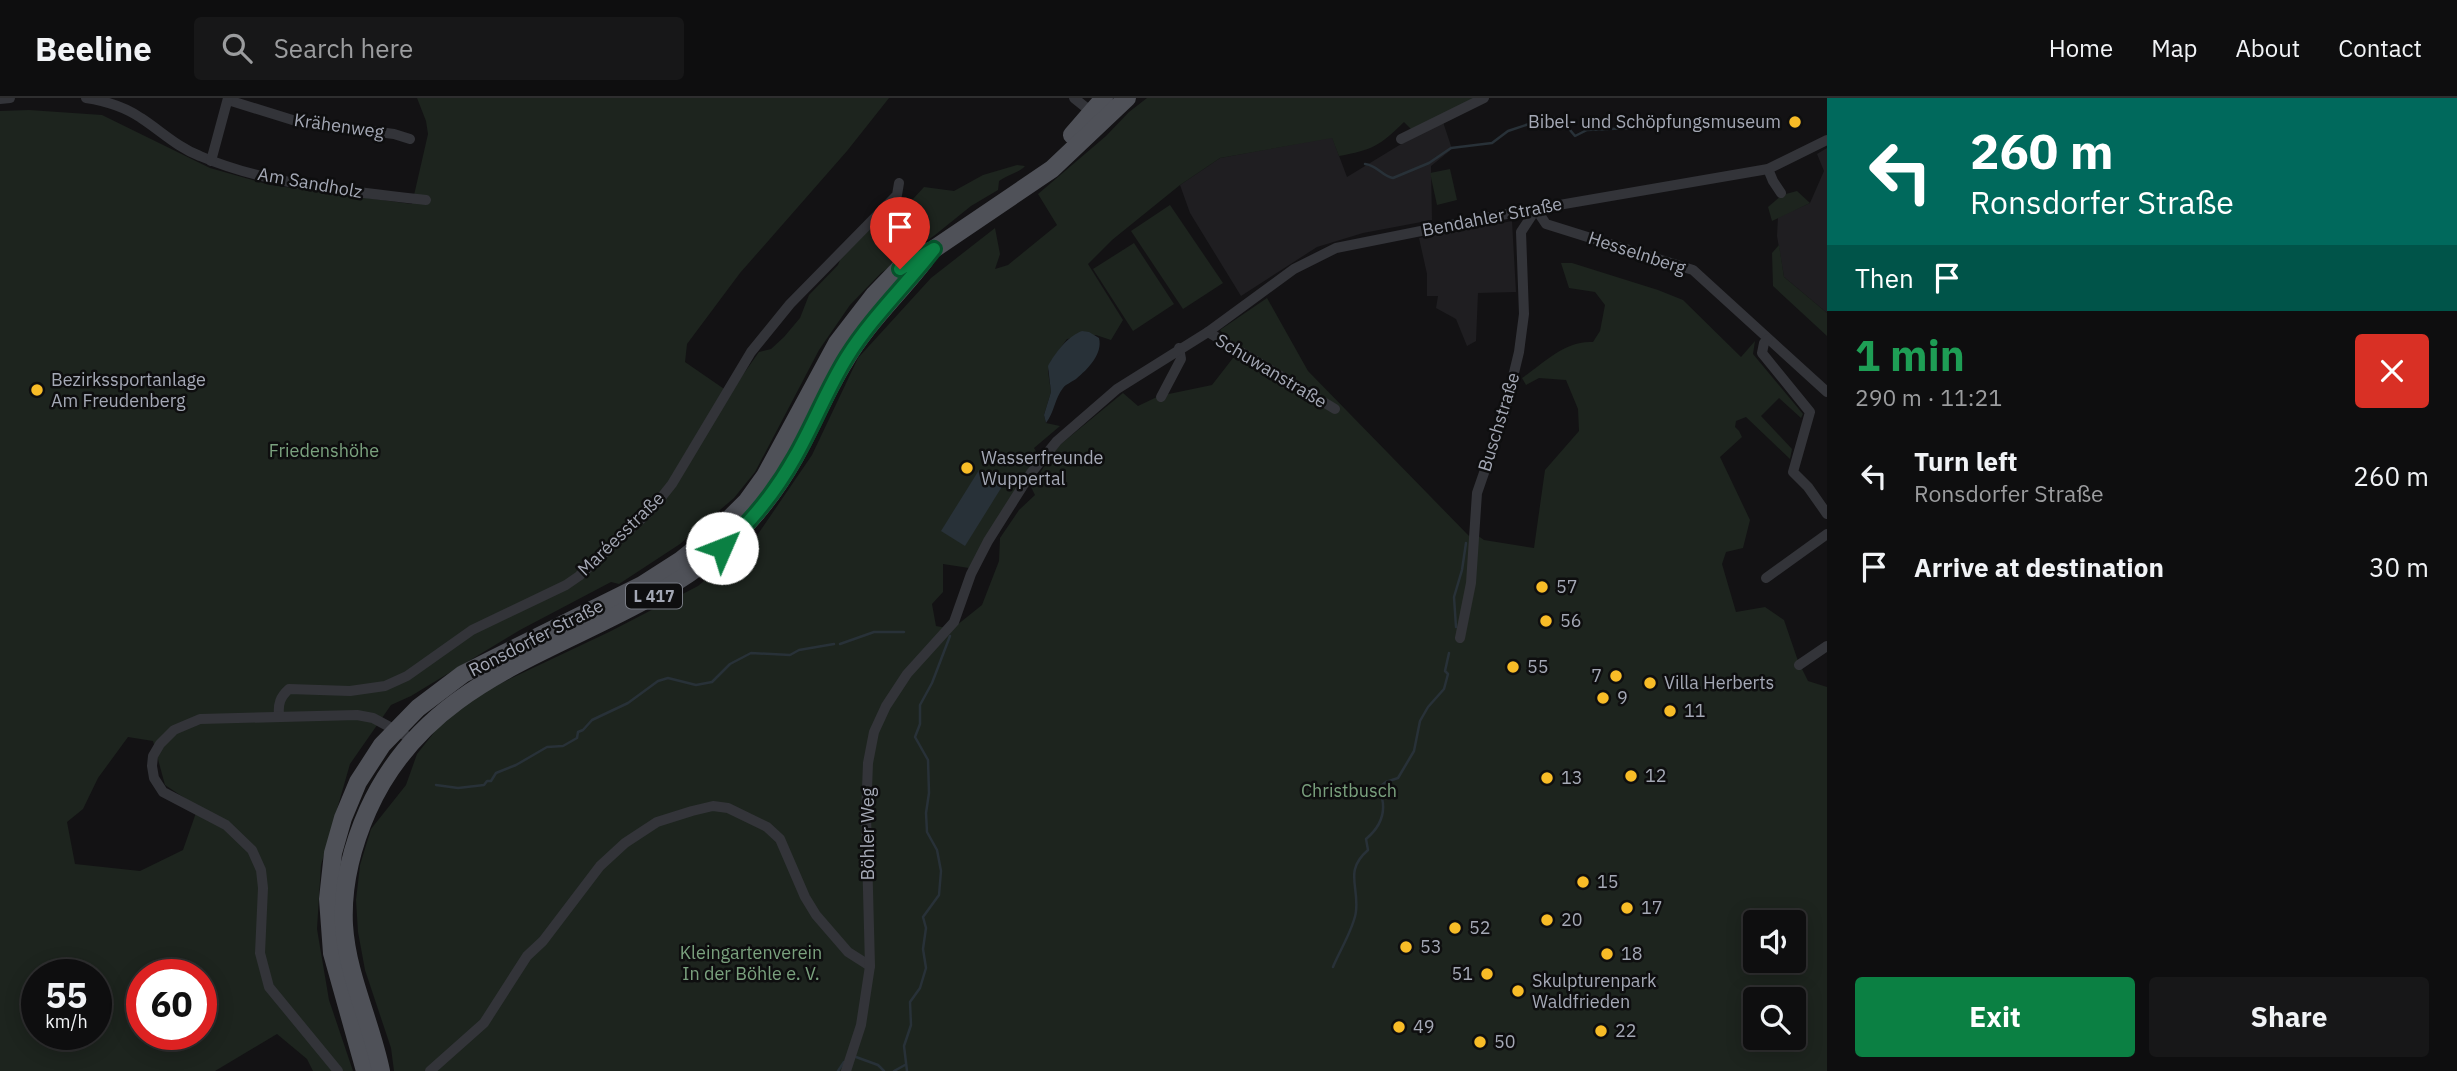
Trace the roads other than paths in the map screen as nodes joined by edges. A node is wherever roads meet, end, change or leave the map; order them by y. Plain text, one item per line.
1 (10, 98) edge
2 (86, 98) edge
3 (1074, 98) edge
4 (1127, 98) edge
5 (1484, 98) edge
6 (0, 99) edge
7 (228, 99) edge
8 (1101, 107) edge
9 (410, 139) dead end
10 (1401, 139) dead end
11 (1827, 139) edge
12 (211, 161) junction
13 (1768, 169) junction
14 (899, 183) dead end
15 (1781, 193) dead end
16 (426, 200) dead end
17 (1536, 209) junction
18 (934, 249) junction
19 (1208, 332) junction
20 (1768, 339) junction
21 (1179, 348) junction
22 (1827, 393) edge
23 (1161, 397) dead end
24 (1335, 409) dead end
25 (1827, 513) edge
26 (1827, 534) edge
27 (1766, 578) dead end
28 (954, 622) joint
29 (1460, 638) dead end
30 (1827, 646) edge
31 (1799, 665) dead end
32 (279, 715) junction
33 (396, 729) junction
34 (414, 740) junction
35 (870, 966) junction
36 (338, 1071) edge
37 (365, 1071) edge
38 (381, 1071) edge
39 (430, 1071) edge
40 (846, 1071) edge

1 - 6 street
2 - 12 street, Am Sandholz
3 - 8 street
4 - 8 main road, Ronsdorfer Straße / L 417
5 - 10 street
7 - 9 street, Krähenweg
7 - 12 street
8 - 18 main road, Ronsdorfer Straße / L 417
11 - 13 street, Bendahler Straße
12 - 16 street, Am Sandholz
13 - 15 street
13 - 17 street, Bendahler Straße
14 - 32 street, Maréesstraße
17 - 19 street, Bendahler Straße
17 - 20 street, Hesselnberg
17 - 29 street, Buschstraße
18 - 33 main road, Ronsdorfer Straße / L 417
18 - 34 main road, Ronsdorfer Straße / L 417
19 - 21 street, Bendahler Straße
19 - 24 street, Schuwanstraße
20 - 22 street, Hesselnberg
20 - 25 street
21 - 23 street
21 - 28 street, Bendahler Straße
26 - 27 street
28 - 35 street, Böhler Weg
30 - 31 street
32 - 33 street
32 - 36 street
33 - 34 street
33 - 37 main road, Ronsdorfer Straße / L 417
34 - 38 main road, Ronsdorfer Straße / L 417
35 - 39 street
35 - 40 street, Böhler Weg

